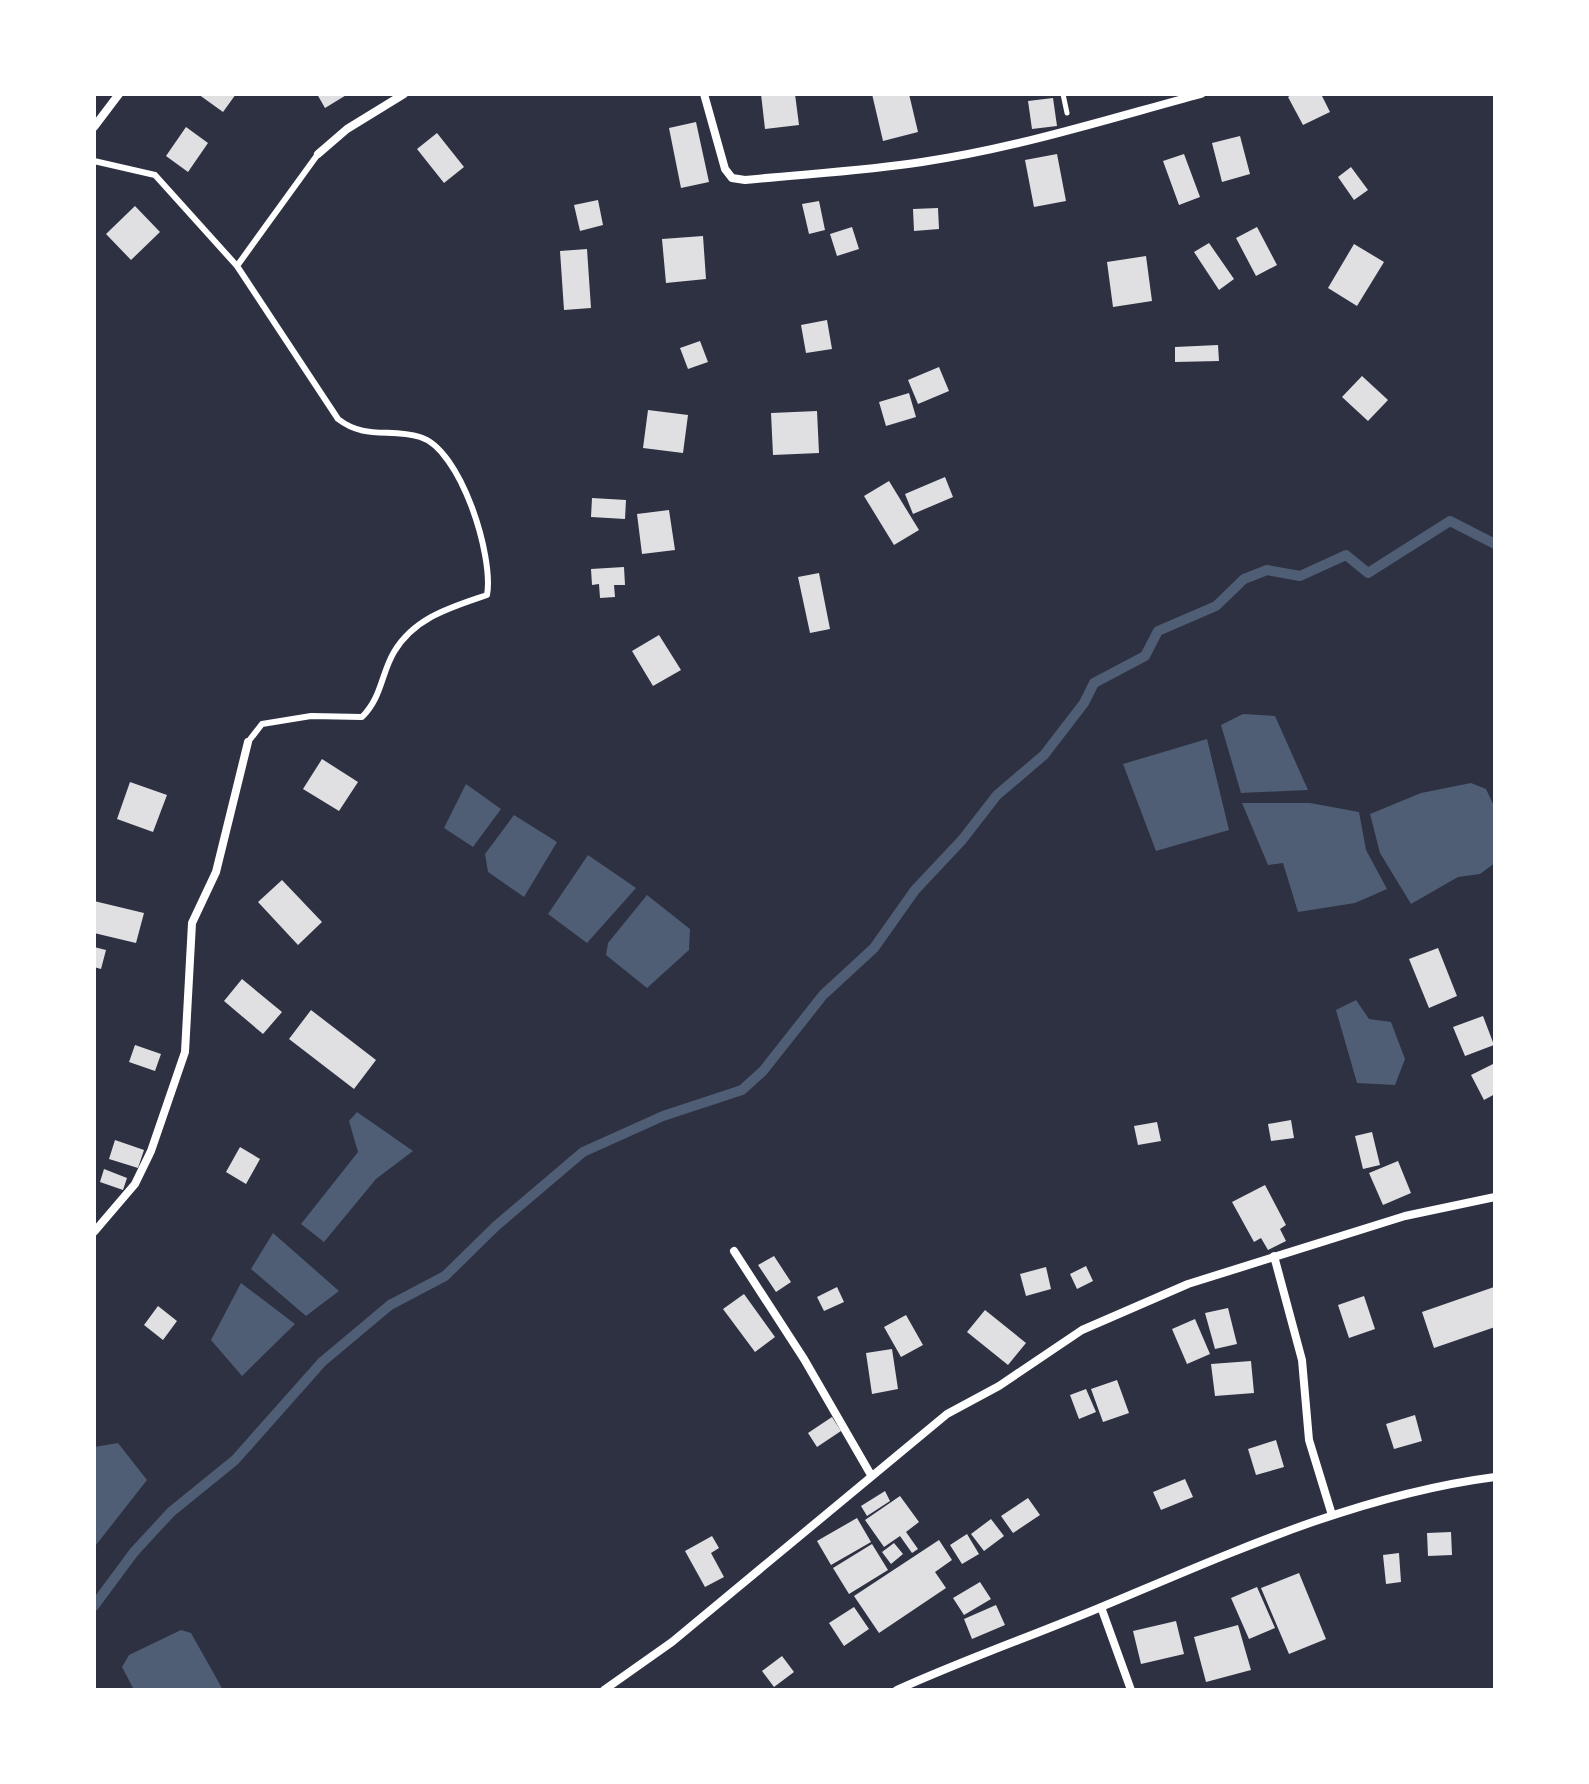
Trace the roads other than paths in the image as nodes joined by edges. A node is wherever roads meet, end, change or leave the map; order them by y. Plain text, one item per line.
1 (119, 94) edge
2 (404, 94) edge
3 (704, 94) edge
4 (1201, 94) edge
5 (94, 127) edge
6 (318, 154) joint
7 (94, 161) edge
8 (237, 266) junction
9 (248, 742) joint
10 (1495, 1197) edge
11 (94, 1232) edge
12 (734, 1251) dead end
13 (1274, 1256) junction
14 (871, 1475) junction
15 (1495, 1477) edge
16 (1332, 1515) junction
17 (1101, 1607) junction
18 (604, 1690) edge
19 (897, 1690) edge
20 (1131, 1690) edge

1 - 5 street
2 - 6 street
3 - 4 street
6 - 8 lane
7 - 8 lane
8 - 9 lane
9 - 11 street
10 - 13 street
12 - 14 street
13 - 14 street
13 - 16 street
14 - 18 street
15 - 16 street
16 - 17 street
17 - 19 street
17 - 20 street

